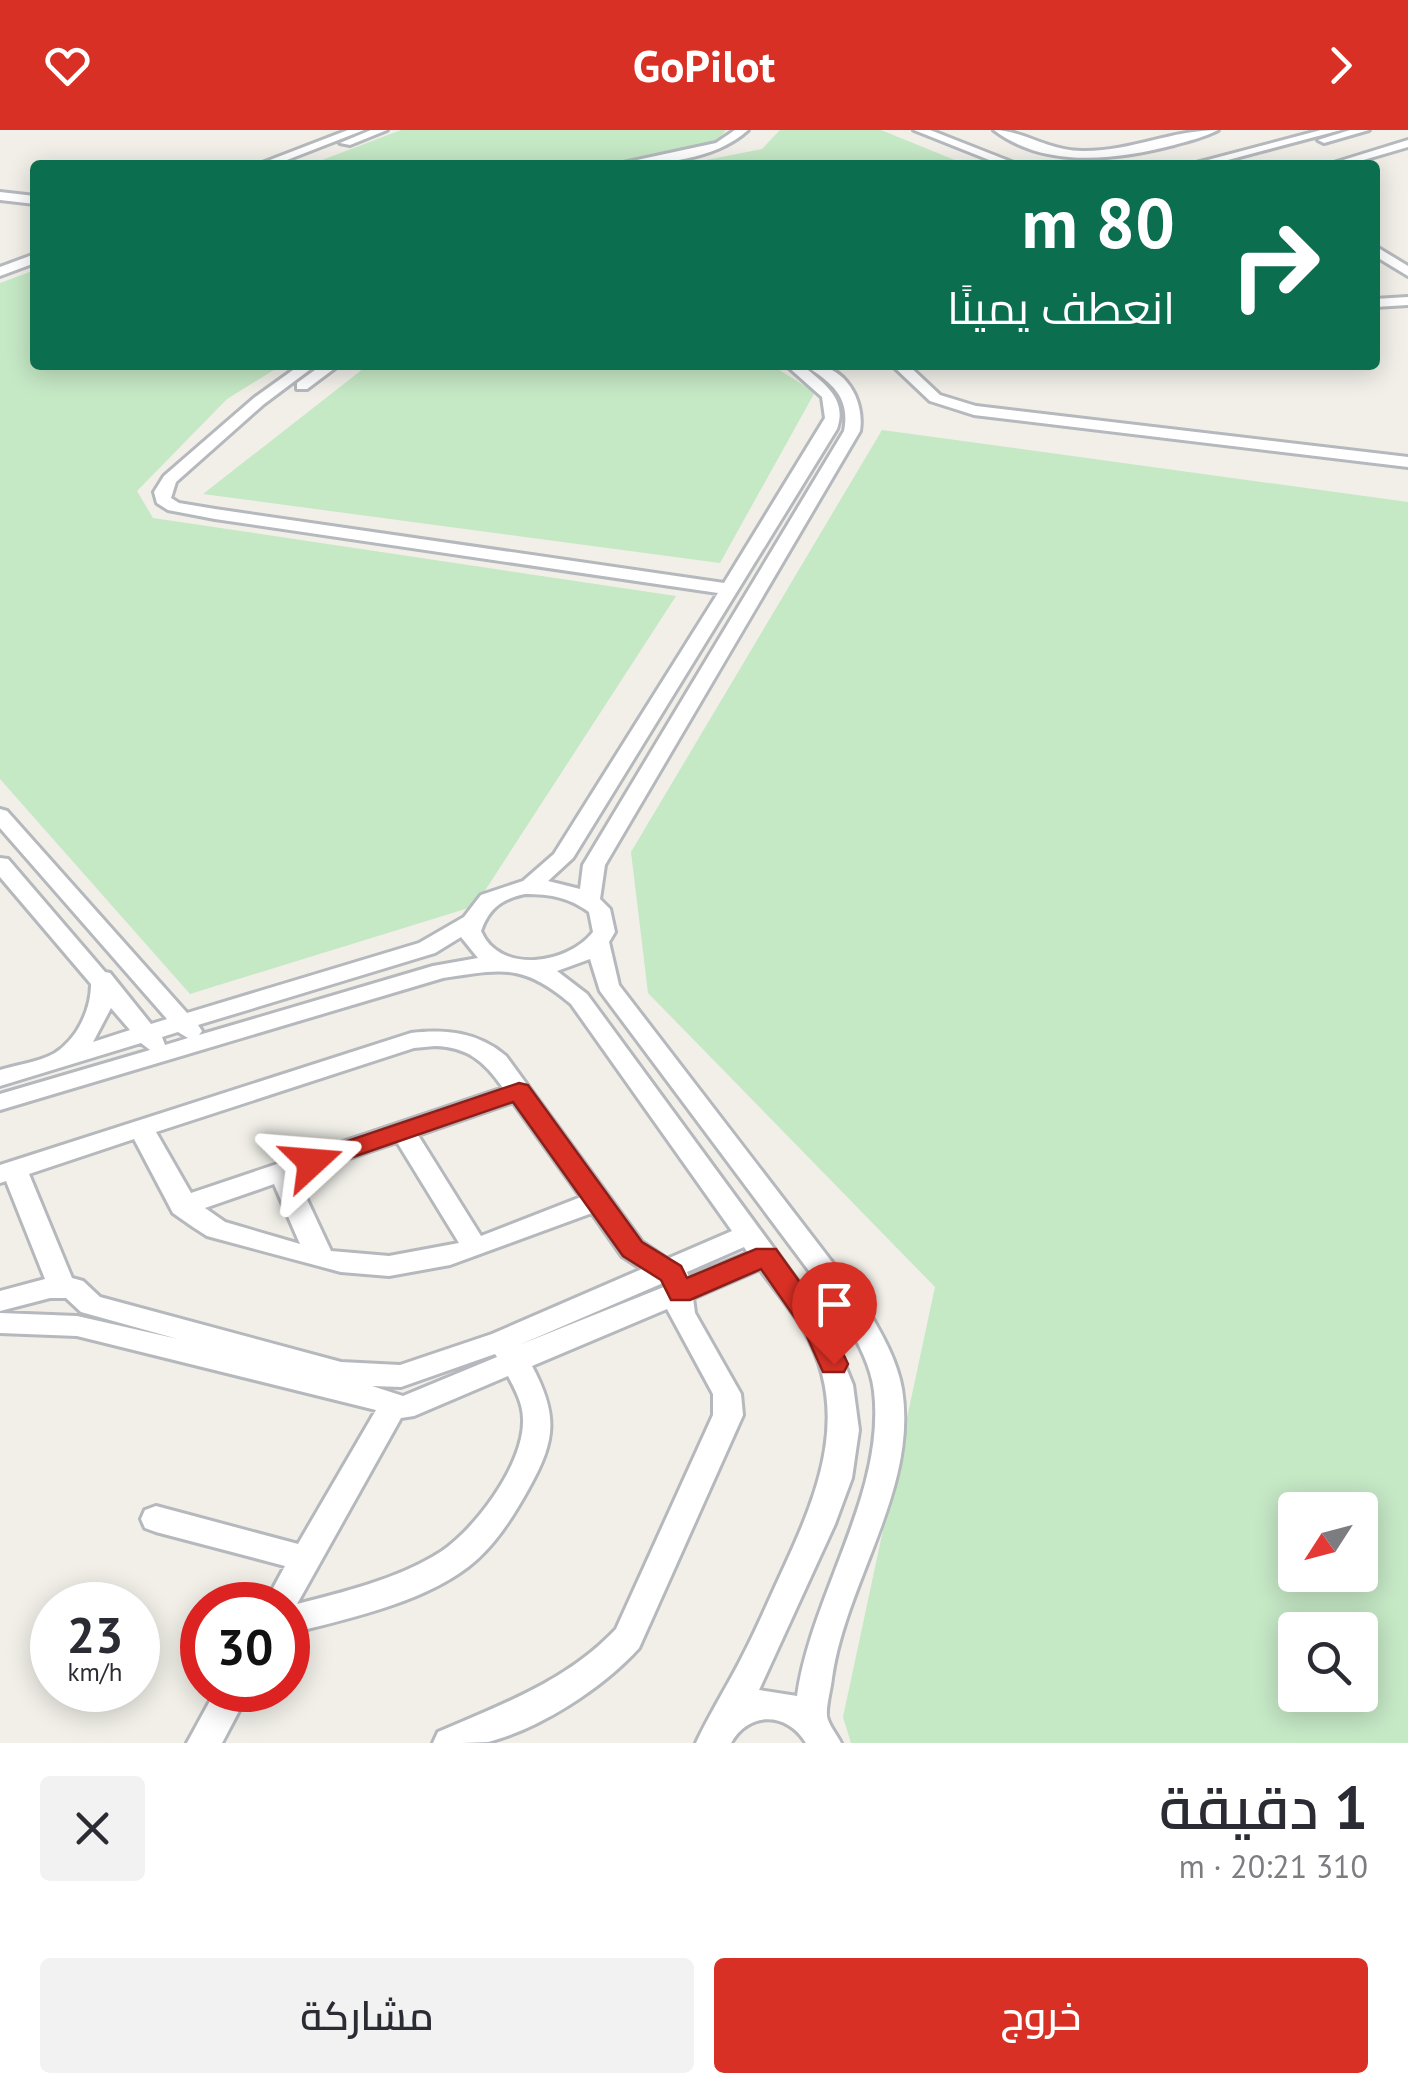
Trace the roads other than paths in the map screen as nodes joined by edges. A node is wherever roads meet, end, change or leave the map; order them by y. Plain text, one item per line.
1 (358, 130) edge
2 (381, 130) edge
3 (742, 130) edge
4 (760, 130) edge
5 (908, 130) edge
6 (920, 130) edge
7 (1000, 130) edge
8 (1212, 130) edge
9 (1335, 130) edge
10 (1362, 130) edge
11 (1198, 132) edge
12 (1408, 143) edge
13 (277, 160) edge
14 (300, 160) edge
15 (646, 160) edge
16 (675, 160) edge
17 (987, 160) edge
18 (1000, 160) edge
19 (1215, 160) edge
20 (1248, 160) edge
21 (1350, 160) edge
22 (0, 194) edge
23 (30, 197) edge
24 (30, 252) edge
25 (1380, 253) edge
26 (30, 260) edge
27 (0, 262) edge
28 (0, 272) edge
29 (1408, 272) edge
30 (1408, 301) edge
31 (1380, 303) edge
32 (302, 370) edge
33 (326, 370) edge
34 (800, 370) edge
35 (820, 370) edge
36 (904, 370) edge
37 (1408, 462) edge
38 (733, 582) junction
39 (0, 815) edge
40 (0, 864) edge
41 (528, 888) junction
42 (589, 899) junction
43 (471, 922) junction
44 (598, 943) junction
45 (500, 962) junction
46 (532, 968) junction
47 (102, 978) junction
48 (191, 1032) junction
49 (154, 1043) junction
50 (61, 1060) junction
51 (0, 1078) edge
52 (519, 1091) junction
53 (0, 1102) edge
54 (142, 1128) junction
55 (403, 1130) junction
56 (7, 1172) edge
57 (282, 1172) junction
58 (596, 1201) junction
59 (182, 1206) junction
60 (796, 1229) junction
61 (758, 1245) junction
62 (474, 1246) junction
63 (320, 1257) junction
64 (672, 1281) junction
65 (62, 1286) junction
66 (0, 1301) edge
67 (84, 1315) junction
68 (0, 1323) edge
69 (508, 1351) junction
70 (428, 1383) junction
71 (392, 1407) junction
72 (156, 1518) dead end
73 (306, 1559) junction
74 (293, 1582) edge
75 (310, 1614) edge
76 (221, 1712) edge
77 (817, 1731) edge
78 (716, 1737) edge
79 (204, 1743) edge
80 (450, 1743) edge

1 - 13 street
2 - 14 street
3 - 15 street
4 - 16 street
5 - 17 street
6 - 18 street
7 - 11 street
8 - 11 street
9 - 19 street
10 - 20 street
12 - 21 street
22 - 23 street
24 - 27 street
25 - 29 street
26 - 28 street
30 - 31 street
32 - 38 street
33 - 38 street
34 - 38 street
35 - 42 street
36 - 37 street
38 - 41 street
39 - 48 street
40 - 47 street
41 - 42 street
41 - 43 street
42 - 44 street
43 - 45 street
43 - 48 street
44 - 46 street
44 - 60 street
45 - 46 street
45 - 48 street
46 - 61 street
47 - 49 street
47 - 50 street
48 - 49 street
49 - 50 street
49 - 53 street
50 - 51 street
52 - 54 street
52 - 55 street
52 - 58 street
54 - 56 street
54 - 59 street
55 - 57 street
55 - 62 street
56 - 65 street
57 - 59 street
57 - 63 street
58 - 62 street
58 - 64 street
59 - 63 street
60 - 61 street
60 - 77 street
61 - 64 street
61 - 78 street
62 - 63 street
64 - 69 street
64 - 80 street
65 - 66 street
65 - 67 street
67 - 68 street
67 - 70 street
67 - 71 street
69 - 70 street
69 - 75 street
70 - 71 street
71 - 73 street
72 - 73 street
73 - 74 street
76 - 79 street
77 - 78 street

